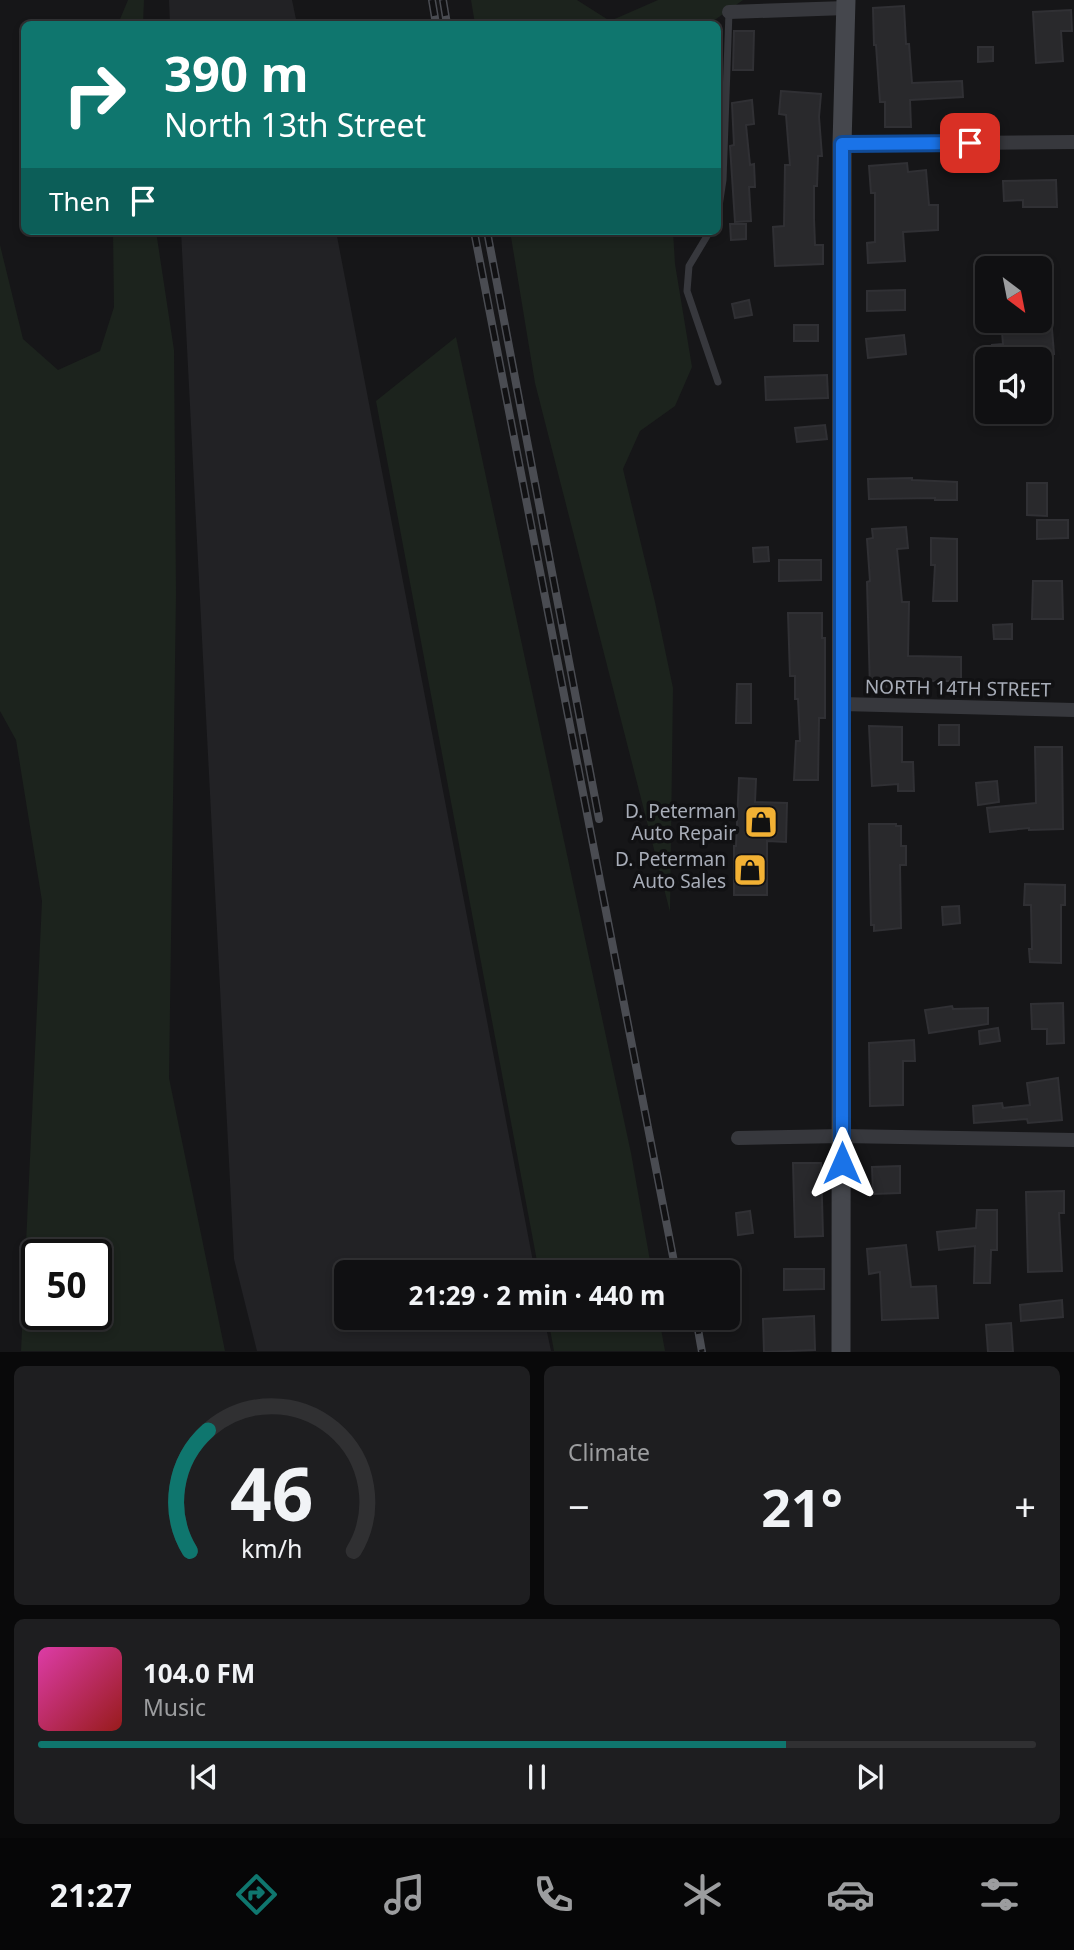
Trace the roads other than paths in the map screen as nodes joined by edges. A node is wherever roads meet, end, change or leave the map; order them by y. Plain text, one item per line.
1 (846, 4) edge
2 (729, 12) joint
3 (1074, 142) edge
4 (842, 144) junction
5 (721, 193) edge
6 (708, 235) edge
7 (718, 382) dead end
8 (842, 704) junction
9 (1074, 710) edge
10 (842, 1136) junction
11 (738, 1138) dead end
12 (1074, 1140) edge
13 (841, 1352) edge

1 - 2 street
1 - 4 main road
2 - 5 lane
3 - 4 street
4 - 8 main road
6 - 7 lane
8 - 9 street, NORTH 14TH STREET
8 - 10 main road
10 - 11 street
10 - 12 street
10 - 13 main road

